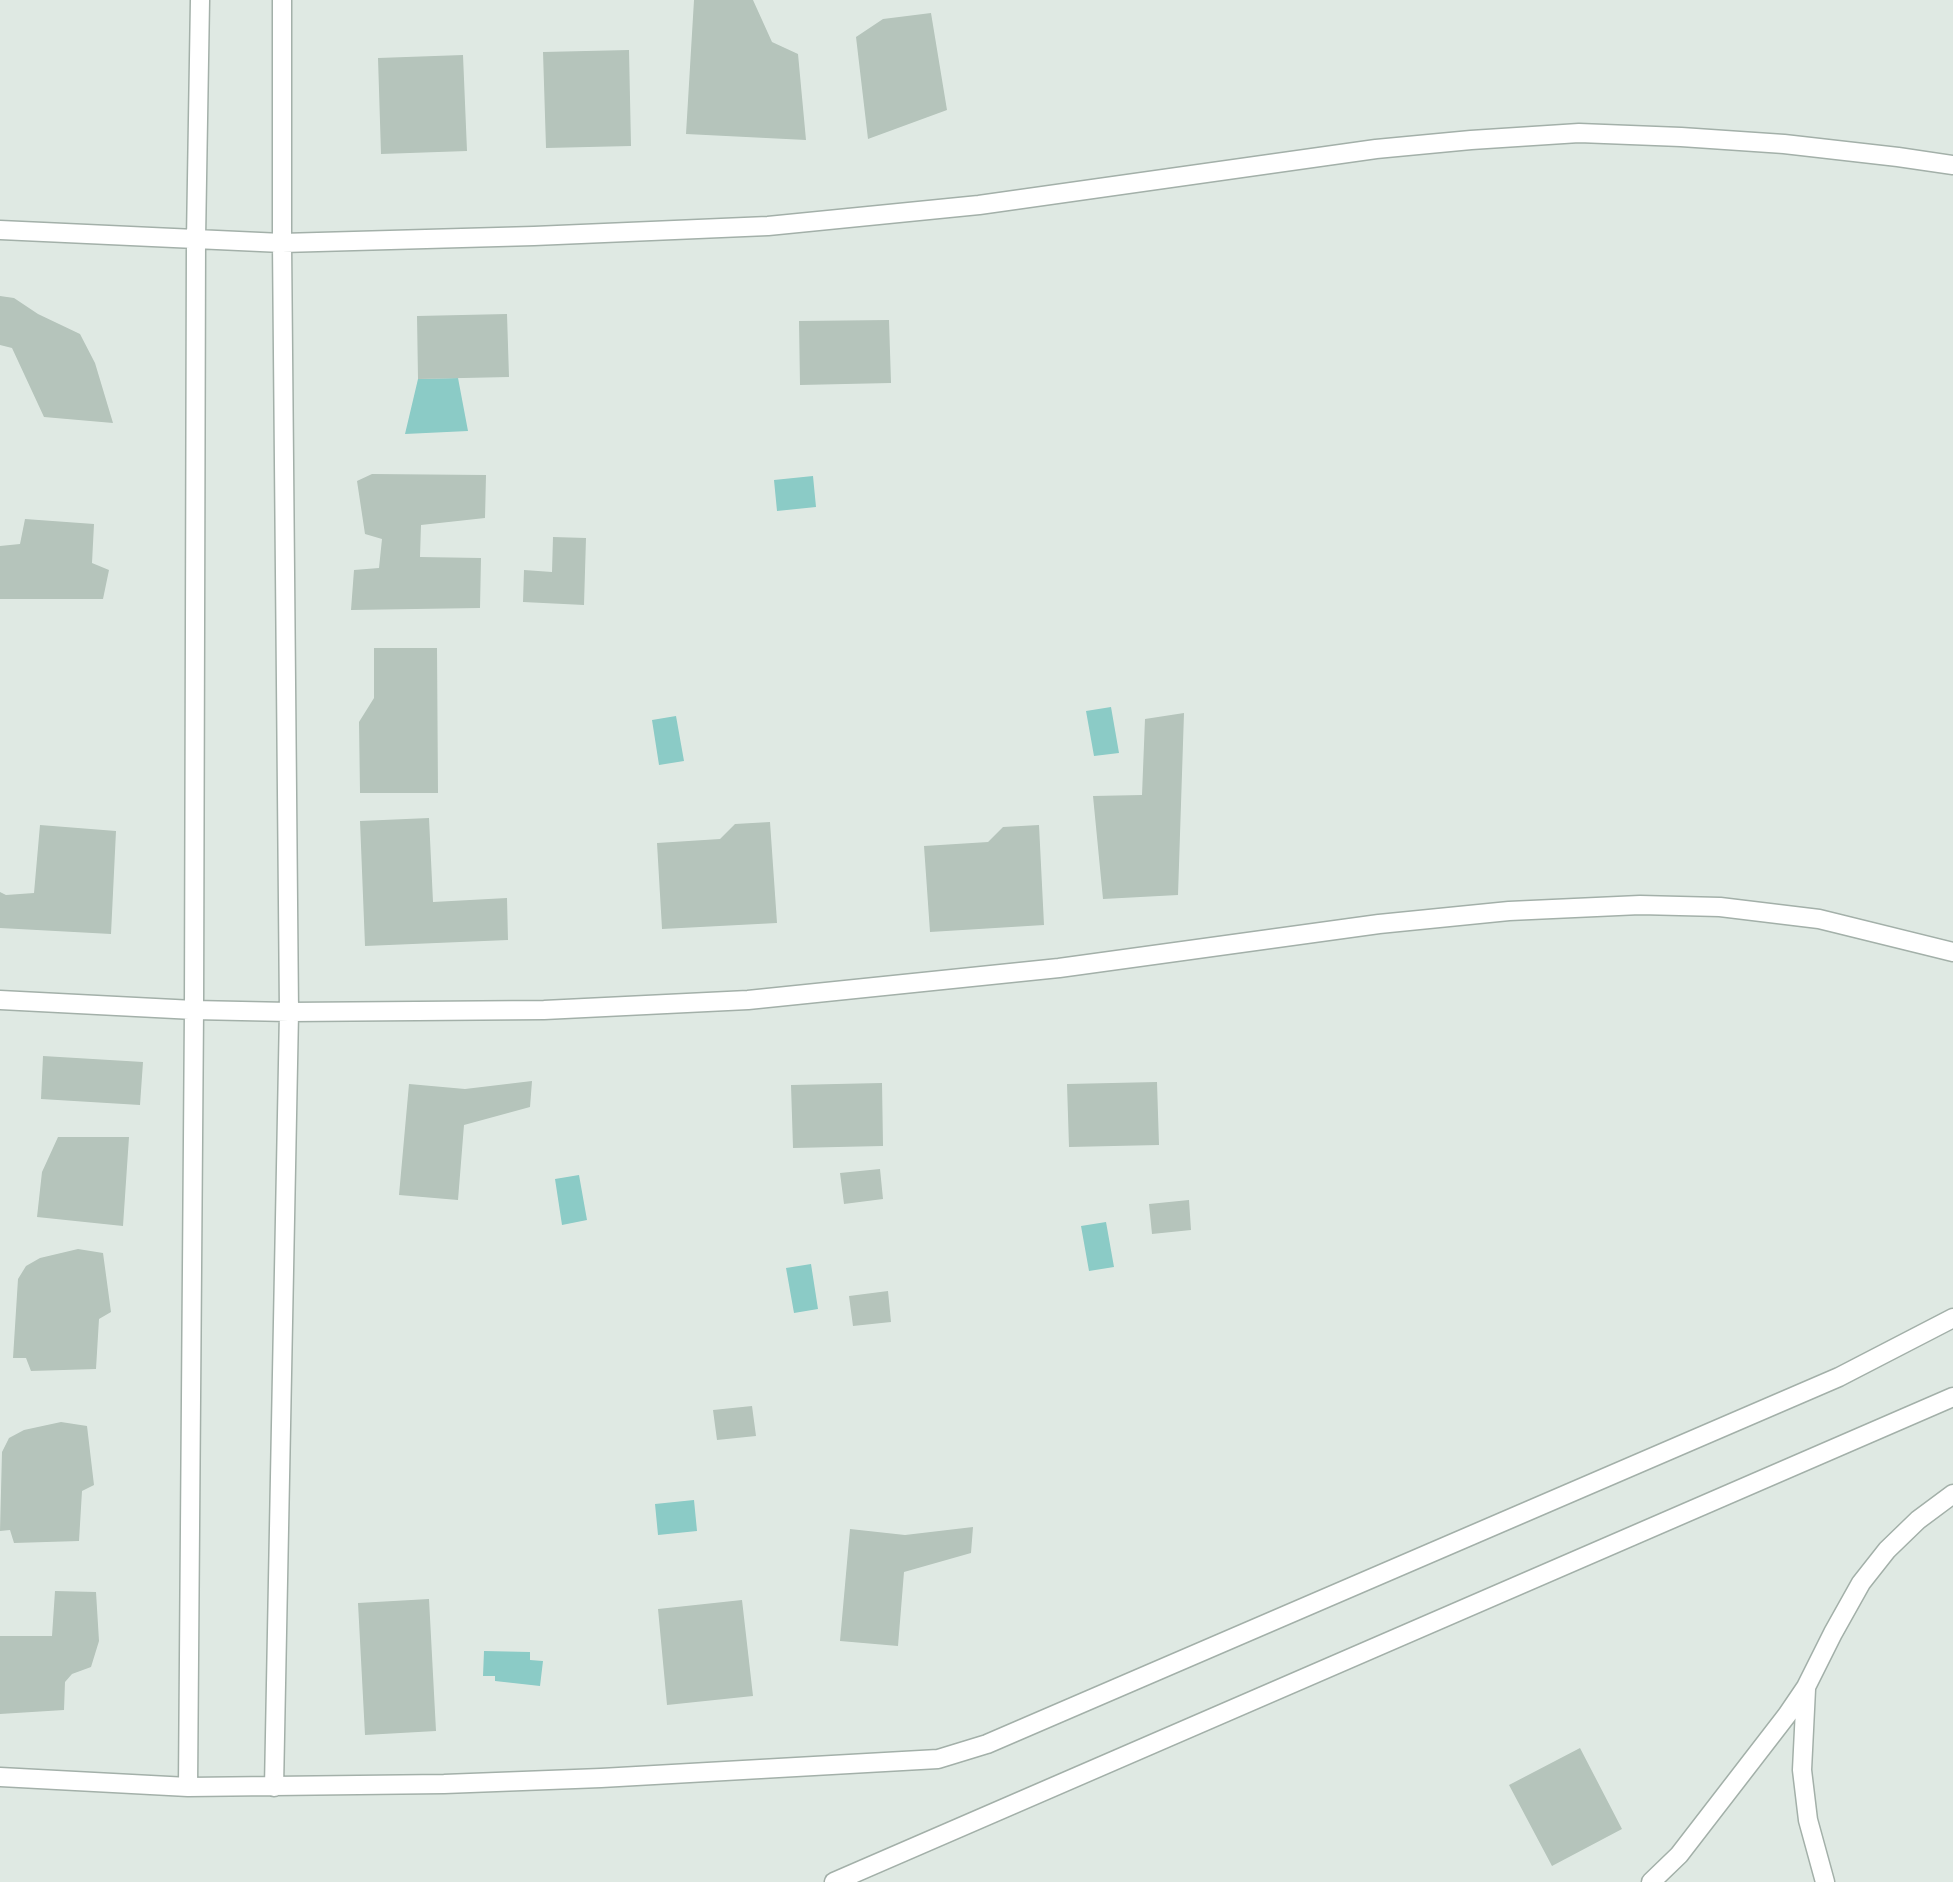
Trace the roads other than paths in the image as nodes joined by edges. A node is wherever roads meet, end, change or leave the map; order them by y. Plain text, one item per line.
1 (200, 0) edge
2 (282, 0) edge
3 (1953, 165) edge
4 (0, 230) edge
5 (196, 239) junction
6 (282, 243) junction
7 (1953, 952) edge
8 (0, 1000) edge
9 (194, 1010) junction
10 (289, 1012) junction
11 (1953, 1318) edge
12 (1953, 1397) edge
13 (1953, 1494) edge
14 (1806, 1687) junction
15 (0, 1777) edge
16 (188, 1786) junction
17 (274, 1787) junction
18 (834, 1882) edge
19 (1651, 1882) edge
20 (1826, 1882) edge

1 - 5 street
2 - 6 street
3 - 6 street
4 - 5 street
5 - 6 street
5 - 9 street
6 - 10 street
7 - 10 street
8 - 9 street
9 - 10 street
9 - 16 street
10 - 17 street
11 - 17 street
12 - 18 street
13 - 14 street
14 - 19 street
14 - 20 street
15 - 16 street
16 - 17 street

